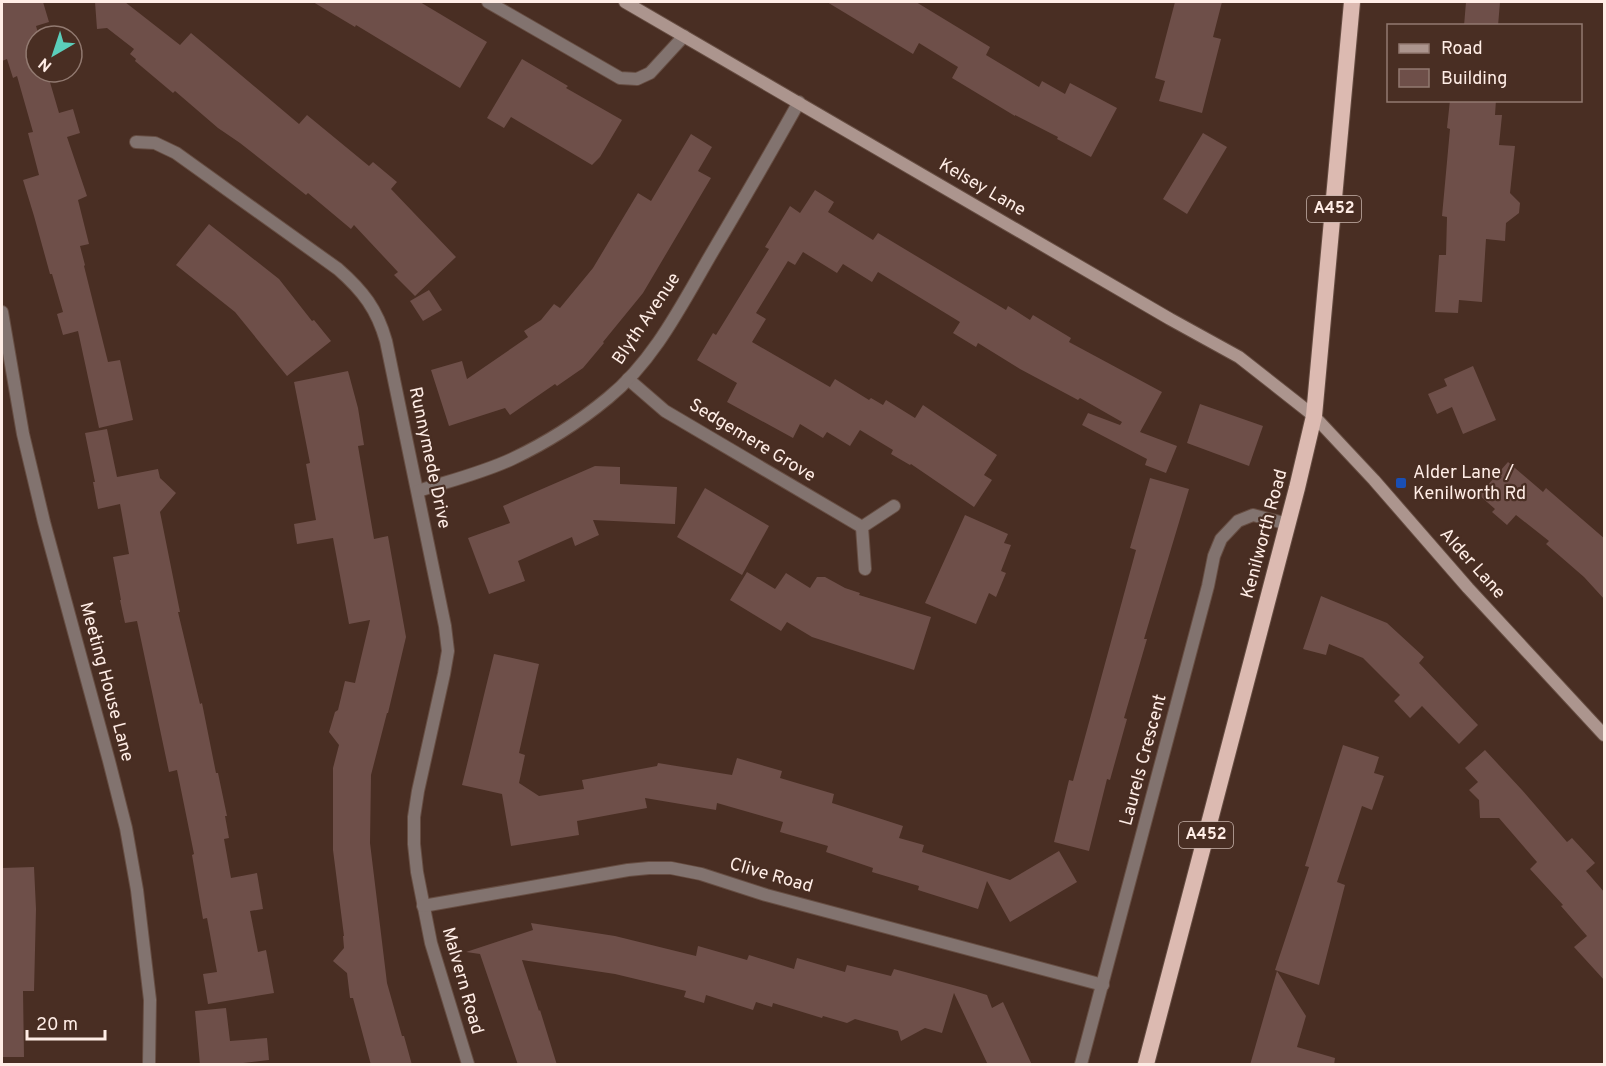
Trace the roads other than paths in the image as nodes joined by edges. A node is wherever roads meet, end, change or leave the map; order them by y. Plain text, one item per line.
1 (488, 2) edge
2 (625, 2) edge
3 (1352, 2) edge
4 (684, 36) junction
5 (799, 102) junction
6 (136, 142) dead end
7 (2, 312) edge
8 (628, 379) junction
9 (1314, 416) junction
10 (418, 491) junction
11 (894, 506) dead end
12 (1288, 524) junction
13 (862, 527) junction
14 (865, 569) dead end
15 (1605, 735) edge
16 (423, 906) junction
17 (1103, 985) junction
18 (149, 1065) edge
19 (468, 1065) edge
20 (1082, 1065) edge
21 (1146, 1065) edge

1 - 4 street
2 - 4 main road, Kelsey Lane
3 - 9 highway, Kenilworth Road / A452
4 - 5 main road, Kelsey Lane
5 - 8 street, Blyth Avenue
5 - 9 main road, Kelsey Lane
6 - 10 street, Runnymede Drive
7 - 18 street, Meeting House Lane
8 - 10 street, Blyth Avenue
8 - 13 street, Sedgemere Grove
9 - 12 highway, Kenilworth Road / A452
9 - 15 main road, Alder Lane
10 - 16 street, Runnymede Drive
11 - 13 street
12 - 17 street, Laurels Crescent
12 - 21 highway, Kenilworth Road / A452
13 - 14 street
16 - 17 street, Clive Road
16 - 19 street, Malvern Road
17 - 20 street, Laurels Crescent

